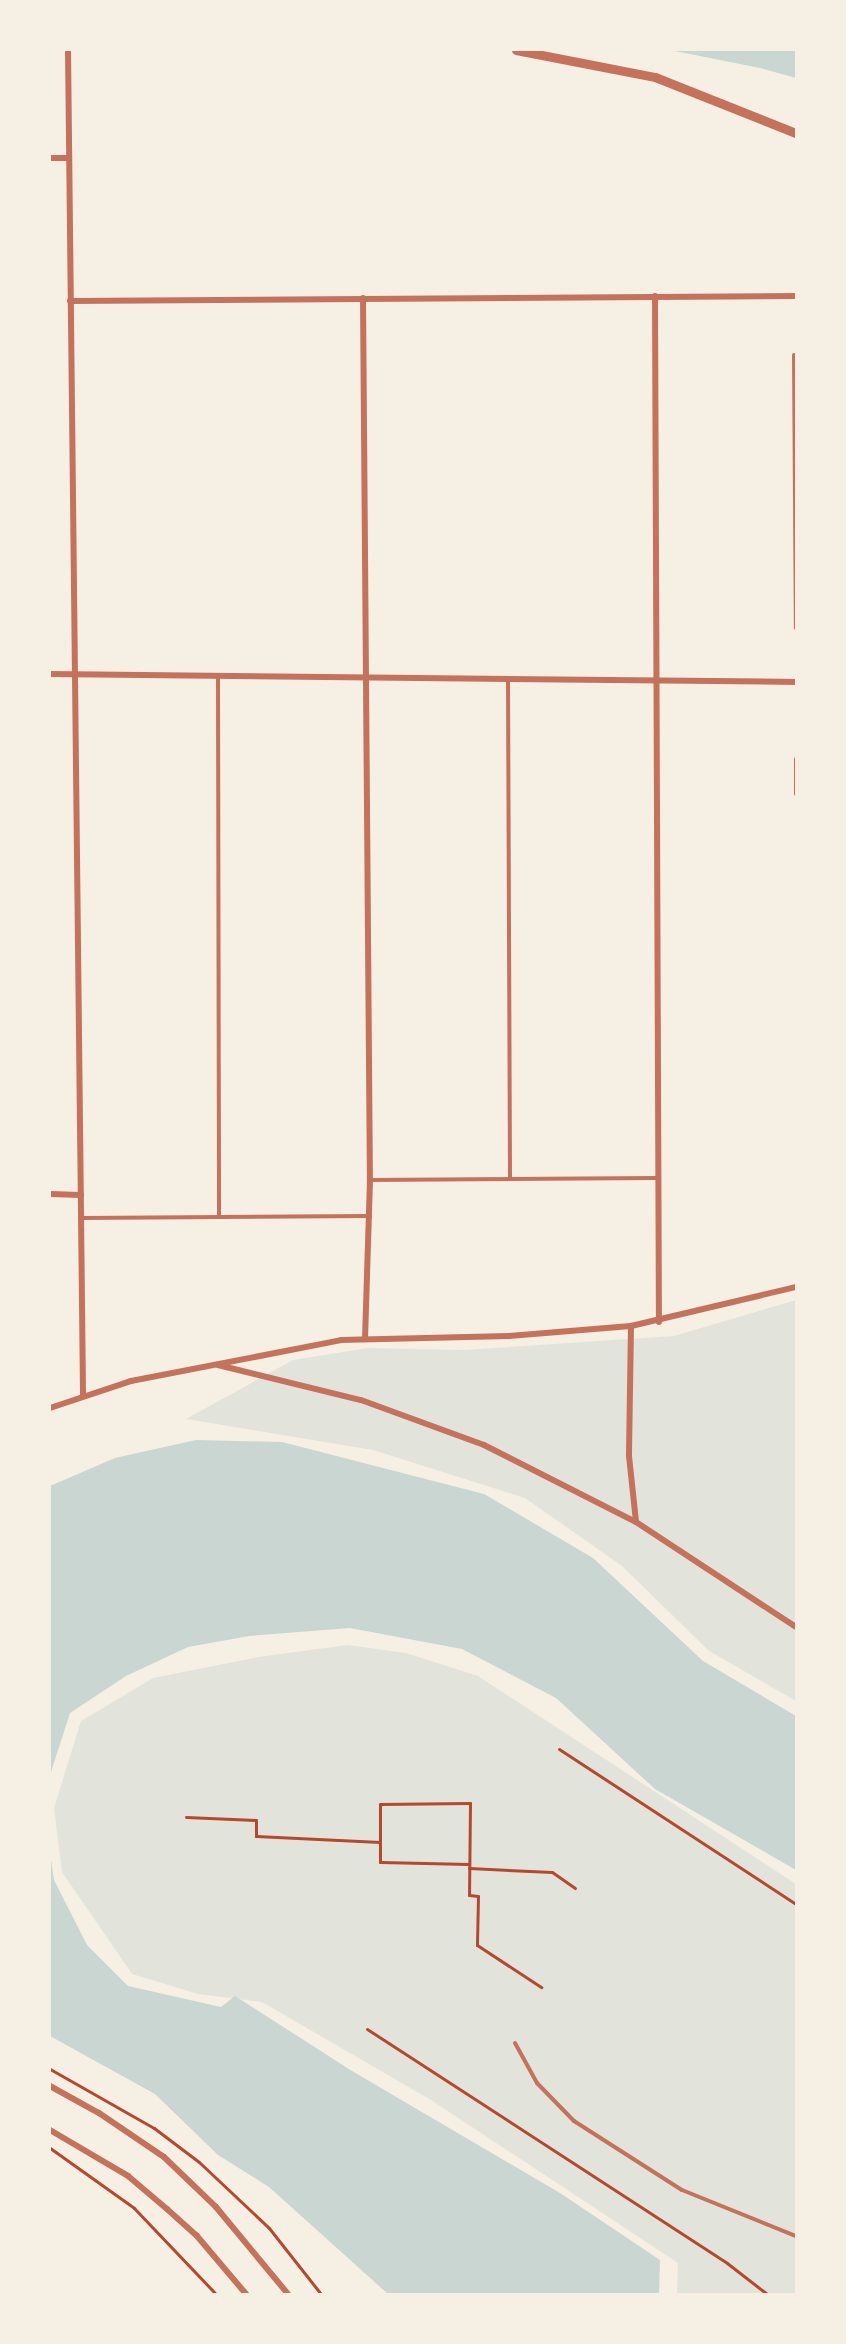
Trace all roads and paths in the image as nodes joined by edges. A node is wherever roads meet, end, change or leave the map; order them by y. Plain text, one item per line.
1 (68, 50) edge
2 (516, 50) edge
3 (796, 133) edge
4 (50, 158) edge
5 (69, 158) junction
6 (655, 296) junction
7 (796, 296) edge
8 (363, 298) junction
9 (70, 301) junction
10 (794, 355) dead end
11 (796, 628) edge
12 (50, 674) edge
13 (74, 674) junction
14 (218, 676) junction
15 (366, 677) junction
16 (508, 679) junction
17 (654, 680) junction
18 (796, 682) edge
19 (796, 759) edge
20 (796, 794) edge
21 (657, 1178) junction
22 (510, 1179) junction
23 (370, 1180) junction
24 (50, 1194) edge
25 (81, 1195) junction
26 (370, 1216) junction
27 (219, 1217) junction
28 (81, 1218) junction
29 (796, 1287) edge
30 (659, 1322) junction
31 (631, 1326) junction
32 (365, 1337) junction
33 (215, 1364) junction
34 (83, 1395) junction
35 (50, 1408) edge
36 (636, 1522) junction
37 (796, 1627) edge
38 (559, 1749) dead end
39 (186, 1817) dead end
40 (380, 1842) junction
41 (469, 1866) junction
42 (575, 1887) dead end
43 (796, 1904) edge
44 (541, 1987) dead end
45 (367, 2029) dead end
46 (515, 2043) dead end
47 (50, 2086) edge
48 (50, 2130) edge
49 (50, 2148) edge
50 (796, 2236) edge
51 (216, 2295) edge
52 (246, 2295) edge
53 (288, 2295) edge
54 (767, 2295) edge

1 - 5 street
2 - 3 street
4 - 5 street
5 - 9 street
6 - 7 street
6 - 8 street
6 - 17 street
8 - 9 street
8 - 15 street
9 - 13 street
10 - 11 lane
12 - 13 street
13 - 14 street
13 - 25 street
14 - 15 street
14 - 27 lane
15 - 16 street
15 - 23 street
16 - 17 street
16 - 22 lane
17 - 18 street
17 - 21 street
19 - 20 lane
21 - 22 lane
21 - 30 street
22 - 23 lane
23 - 26 street
24 - 25 street
25 - 28 street
26 - 27 lane
26 - 32 street
27 - 28 lane
28 - 34 street
29 - 30 street
30 - 31 street
31 - 32 street
31 - 36 street
32 - 33 street
33 - 34 street
33 - 36 street
34 - 35 street
36 - 37 street
38 - 43 path
39 - 40 path
40 - 41 path
40 - 41 path
41 - 42 path
41 - 44 path
45 - 54 path
46 - 50 lane
47 - 53 street
48 - 52 street
49 - 51 path

